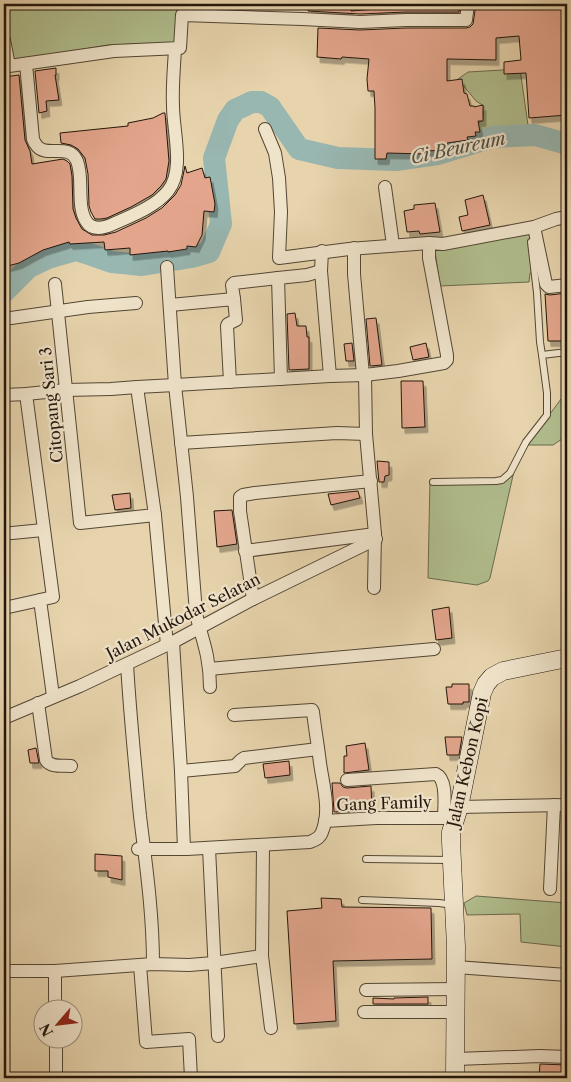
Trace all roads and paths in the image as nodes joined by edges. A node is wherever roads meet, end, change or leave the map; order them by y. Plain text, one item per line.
1 (468, 4) edge
2 (4, 40) edge
3 (175, 49) junction
4 (26, 64) junction
5 (265, 129) dead end
6 (386, 187) dead end
7 (567, 217) edge
8 (534, 228) junction
9 (531, 242) dead end
10 (429, 243) junction
11 (393, 245) junction
12 (354, 248) junction
13 (322, 252) junction
14 (167, 267) dead end
15 (321, 271) junction
16 (278, 278) junction
17 (55, 284) dead end
18 (567, 285) edge
19 (234, 299) junction
20 (136, 303) dead end
21 (170, 305) junction
22 (58, 311) junction
23 (4, 319) edge
24 (567, 352) edge
25 (542, 355) junction
26 (330, 376) junction
27 (364, 376) junction
28 (281, 379) junction
29 (230, 382) junction
30 (175, 385) junction
31 (136, 387) junction
32 (66, 390) junction
33 (26, 394) junction
34 (4, 395) edge
35 (366, 434) junction
36 (181, 443) junction
37 (371, 481) junction
38 (433, 482) dead end
39 (155, 515) junction
40 (43, 530) junction
41 (12, 533) dead end
42 (375, 536) junction
43 (245, 551) junction
44 (374, 588) dead end
45 (253, 598) junction
46 (47, 599) junction
47 (4, 608) edge
48 (199, 628) junction
49 (170, 644) junction
50 (434, 649) dead end
51 (567, 658) edge
52 (126, 664) junction
53 (209, 669) junction
54 (210, 688) dead end
55 (54, 696) junction
56 (38, 703) junction
57 (234, 715) dead end
58 (4, 718) edge
59 (318, 749) junction
60 (71, 766) dead end
61 (181, 771) junction
62 (347, 780) dead end
63 (554, 804) junction
64 (567, 805) edge
65 (452, 814) junction
66 (325, 821) junction
67 (263, 845) junction
68 (209, 848) junction
69 (141, 849) junction
70 (184, 849) junction
71 (366, 859) dead end
72 (452, 860) junction
73 (550, 889) dead end
74 (362, 900) dead end
75 (454, 906) junction
76 (262, 956) junction
77 (214, 963) junction
78 (153, 964) junction
79 (140, 965) junction
80 (456, 966) junction
81 (4, 971) edge
82 (55, 971) junction
83 (567, 975) edge
84 (456, 988) junction
85 (366, 990) dead end
86 (56, 1000) edge
87 (364, 1012) dead end
88 (456, 1012) junction
89 (271, 1028) dead end
90 (218, 1036) dead end
91 (56, 1050) edge
92 (567, 1057) edge
93 (456, 1059) junction
94 (56, 1078) edge
95 (191, 1078) edge
96 (455, 1078) edge

1 - 3 street
2 - 4 street
3 - 4 street
3 - 4 street
5 - 13 street
6 - 11 street
7 - 8 street
8 - 10 street
8 - 18 street
9 - 25 lane
10 - 11 street
10 - 27 street
11 - 12 street
12 - 13 street
12 - 27 street
13 - 15 street
14 - 21 street
15 - 16 street
15 - 26 street
16 - 19 street
16 - 28 street
17 - 22 street, Citopang Sari 3
19 - 21 street
19 - 29 street
20 - 22 street
21 - 30 street
22 - 23 street
22 - 32 street, Citopang Sari 3
24 - 25 lane
25 - 38 lane
26 - 27 street
26 - 28 street
27 - 35 street
28 - 29 street
29 - 30 street
30 - 31 street
30 - 36 street
31 - 32 street
31 - 39 street
32 - 33 street
32 - 39 street, Citopang Sari 3
33 - 34 street
33 - 40 street
35 - 36 street
35 - 37 street
36 - 48 street
37 - 42 street
37 - 43 street
39 - 49 street
40 - 41 street
40 - 46 street
42 - 43 street
42 - 44 street
42 - 45 street, Jalan Mukodar Selatan
43 - 45 street
45 - 48 street, Jalan Mukodar Selatan
46 - 47 street
46 - 55 street
48 - 49 street, Jalan Mukodar Selatan
48 - 53 street
49 - 52 street, Jalan Mukodar Selatan
49 - 61 street
50 - 53 street
51 - 65 main road, Jalan Kebon Kopi
52 - 55 street, Jalan Mukodar Selatan
52 - 69 street
53 - 54 street
55 - 56 street, Jalan Mukodar Selatan
56 - 58 street, Jalan Mukodar Selatan
56 - 60 street
57 - 59 street
59 - 61 street
59 - 66 street
61 - 70 street
62 - 65 street
63 - 64 street, Gang Family
63 - 65 street, Gang Family
63 - 73 street
65 - 66 street, Gang Family
65 - 72 main road, Jalan Kebon Kopi
66 - 67 street
67 - 68 street
67 - 76 street
68 - 70 street
68 - 77 street
69 - 70 street
69 - 78 street
71 - 72 lane
72 - 75 main road, Jalan Kebon Kopi
74 - 75 lane
75 - 80 main road, Jalan Kebon Kopi
76 - 77 street
76 - 89 street
77 - 78 street
77 - 90 street
78 - 79 street
79 - 82 street
79 - 95 street
80 - 83 street
80 - 84 main road, Jalan Kebon Kopi
81 - 82 street
82 - 86 street
84 - 85 street
84 - 88 main road, Jalan Kebon Kopi
87 - 88 street
88 - 93 main road, Jalan Kebon Kopi
91 - 94 street
92 - 93 street
93 - 96 main road, Jalan Kebon Kopi

